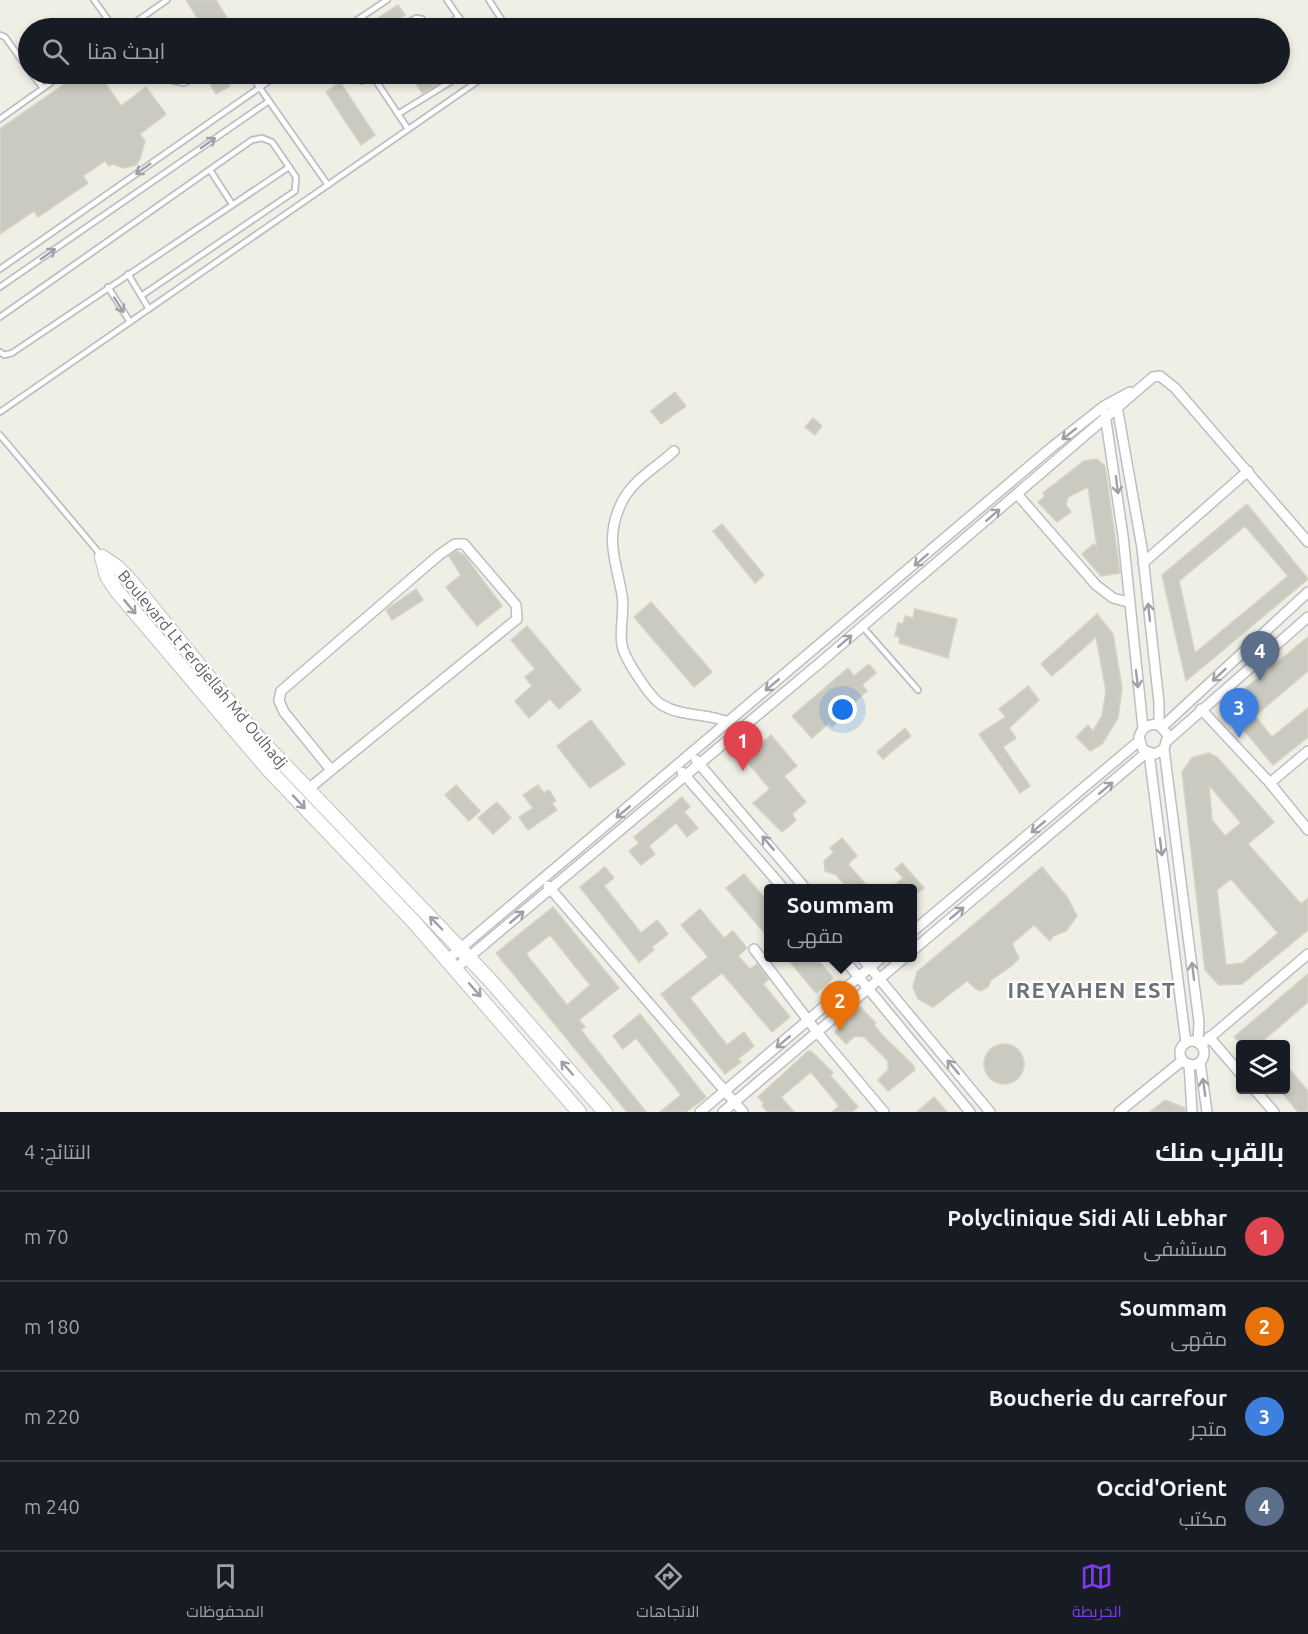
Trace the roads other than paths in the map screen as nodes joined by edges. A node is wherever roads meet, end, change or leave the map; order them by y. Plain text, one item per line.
1 (94, 0) edge
2 (167, 0) edge
3 (387, 0) edge
4 (447, 0) edge
5 (489, 0) edge
6 (459, 17) edge
7 (107, 18) edge
8 (141, 18) edge
9 (360, 18) edge
10 (501, 18) edge
11 (0, 35) edge
12 (18, 55) edge
13 (40, 84) edge
14 (49, 84) edge
15 (257, 84) edge
16 (264, 84) edge
17 (379, 84) edge
18 (446, 84) edge
19 (473, 84) edge
20 (259, 87) junction
21 (43, 88) junction
22 (269, 101) junction
23 (398, 114) junction
24 (0, 119) edge
25 (408, 129) junction
26 (289, 167) junction
27 (210, 170) junction
28 (328, 185) junction
29 (284, 199) junction
30 (232, 204) junction
31 (291, 211) junction
32 (0, 269) edge
33 (128, 274) junction
34 (0, 287) edge
35 (108, 287) junction
36 (141, 296) junction
37 (149, 309) junction
38 (0, 317) edge
39 (130, 322) junction
40 (0, 352) edge
41 (1135, 390) junction
42 (1116, 398) junction
43 (1104, 406) junction
44 (1117, 409) junction
45 (0, 412) edge
46 (1106, 418) junction
47 (0, 435) edge
48 (674, 451) dead end
49 (1248, 471) junction
50 (1017, 494) junction
51 (1308, 542) edge
52 (102, 557) joint
53 (1143, 563) junction
54 (1308, 592) edge
55 (1128, 602) junction
56 (1308, 617) edge
57 (862, 626) junction
58 (918, 690) dead end
59 (1201, 709) junction
60 (728, 722) junction
61 (1160, 726) junction
62 (1143, 728) junction
63 (1139, 741) junction
64 (1166, 744) junction
65 (1308, 751) edge
66 (1148, 753) junction
67 (691, 754) junction
68 (273, 764) junction
69 (699, 764) junction
70 (677, 766) junction
71 (331, 770) junction
72 (685, 775) junction
73 (1270, 783) junction
74 (307, 790) junction
75 (339, 823) junction
76 (1308, 830) edge
77 (328, 833) junction
78 (543, 879) junction
79 (780, 884) edge
80 (802, 884) edge
81 (550, 888) junction
82 (917, 928) edge
83 (917, 947) edge
84 (754, 949) dead end
85 (464, 953) junction
86 (1308, 954) edge
87 (847, 962) edge
88 (866, 962) edge
89 (876, 962) edge
90 (898, 962) edge
91 (452, 964) junction
92 (870, 967) junction
93 (859, 976) junction
94 (879, 978) junction
95 (868, 988) junction
96 (808, 1020) junction
97 (817, 1032) junction
98 (1209, 1037) junction
99 (1186, 1043) junction
100 (1199, 1043) junction
101 (1186, 1062) junction
102 (1200, 1062) junction
103 (1236, 1068) edge
104 (724, 1092) junction
105 (1259, 1094) edge
106 (735, 1102) junction
107 (579, 1112) edge
108 (605, 1112) edge
109 (700, 1112) edge
110 (723, 1112) edge
111 (743, 1112) edge
112 (884, 1112) edge
113 (970, 1112) edge
114 (990, 1112) edge
115 (1119, 1112) edge
116 (1192, 1112) edge
117 (1207, 1112) edge
118 (1274, 1112) edge

1 - 7 lane
2 - 8 lane
3 - 9 lane
4 - 6 lane
5 - 10 lane
11 - 12 lane
13 - 21 lane
14 - 21 lane
15 - 20 lane
16 - 20 lane
17 - 23 lane
18 - 23 lane
19 - 25 lane
20 - 22 lane
20 -> 32 lane
21 - 24 lane
22 - 28 lane
34 -> 22 lane
23 - 25 lane
25 - 28 lane
26 - 27 lane
26 - 29 lane
26 - 30 lane
27 - 30 lane
27 - 38 lane
28 - 31 lane
29 - 31 lane
29 - 36 lane
30 - 33 lane
31 - 37 lane
33 - 35 lane
33 - 36 lane
35 -> 39 lane
35 - 40 lane
36 - 37 lane
37 - 39 lane
39 - 45 lane
41 - 42 street
41 - 44 street
41 - 49 street
42 - 43 street
42 - 44 street
43 - 46 street
43 -> 60 street
44 - 46 street
44 - 53 street
46 - 50 street
46 -> 55 street
47 - 52 lane
48 - 60 street
49 - 51 street
49 - 53 street
50 - 55 street
57 -> 50 street
52 - 68 street, Boulevard Lt Ferdjellah Md Oulhadj
61 -> 53 street
54 -> 61 street
55 -> 62 street
56 - 59 street
57 - 58 lane
69 -> 57 street
59 - 64 street
59 - 73 street
60 - 67 street
61 - 62 street
61 - 64 street
62 - 63 street
63 - 66 street
63 -> 82 street
64 - 66 street
100 -> 64 street
65 - 73 street
83 -> 66 street
66 -> 99 street
67 - 69 street
67 - 70 street
68 - 74 street, Boulevard Lt Ferdjellah Md Oulhadj
68 -> 77 street, Boulevard Lt Ferdjellah Md Oulhadj
69 - 72 street
80 -> 69 street
70 - 72 street
70 -> 78 street
71 - 71 street
71 - 74 street
72 - 79 street
72 - 81 street
73 - 76 street
74 - 75 street, Boulevard Lt Ferdjellah Md Oulhadj
75 - 77 street
85 -> 75 street, Boulevard Lt Ferdjellah Md Oulhadj
77 - 91 street, Boulevard Lt Ferdjellah Md Oulhadj
78 - 81 street
78 - 85 street
85 -> 81 street
81 - 104 street
84 - 96 street
85 - 91 street
108 -> 85 street, Boulevard Lt Ferdjellah Md Oulhadj
86 - 98 street
87 - 93 street
88 - 92 street
89 - 92 street
90 - 94 street
91 -> 107 street, Boulevard Lt Ferdjellah Md Oulhadj
92 - 93 street
92 - 94 street
93 - 95 street
93 - 96 street
94 - 95 street
114 -> 94 street
95 - 97 street
95 - 113 street
96 - 97 street
96 -> 104 street
97 - 106 street
97 - 112 street
98 - 100 street
98 - 103 street
99 - 100 street
99 - 101 street
100 - 102 street
101 - 102 street
101 - 115 street
101 - 116 street
117 -> 102 street
104 - 106 street
104 - 109 street
105 - 118 street
106 - 110 street
106 - 111 street

